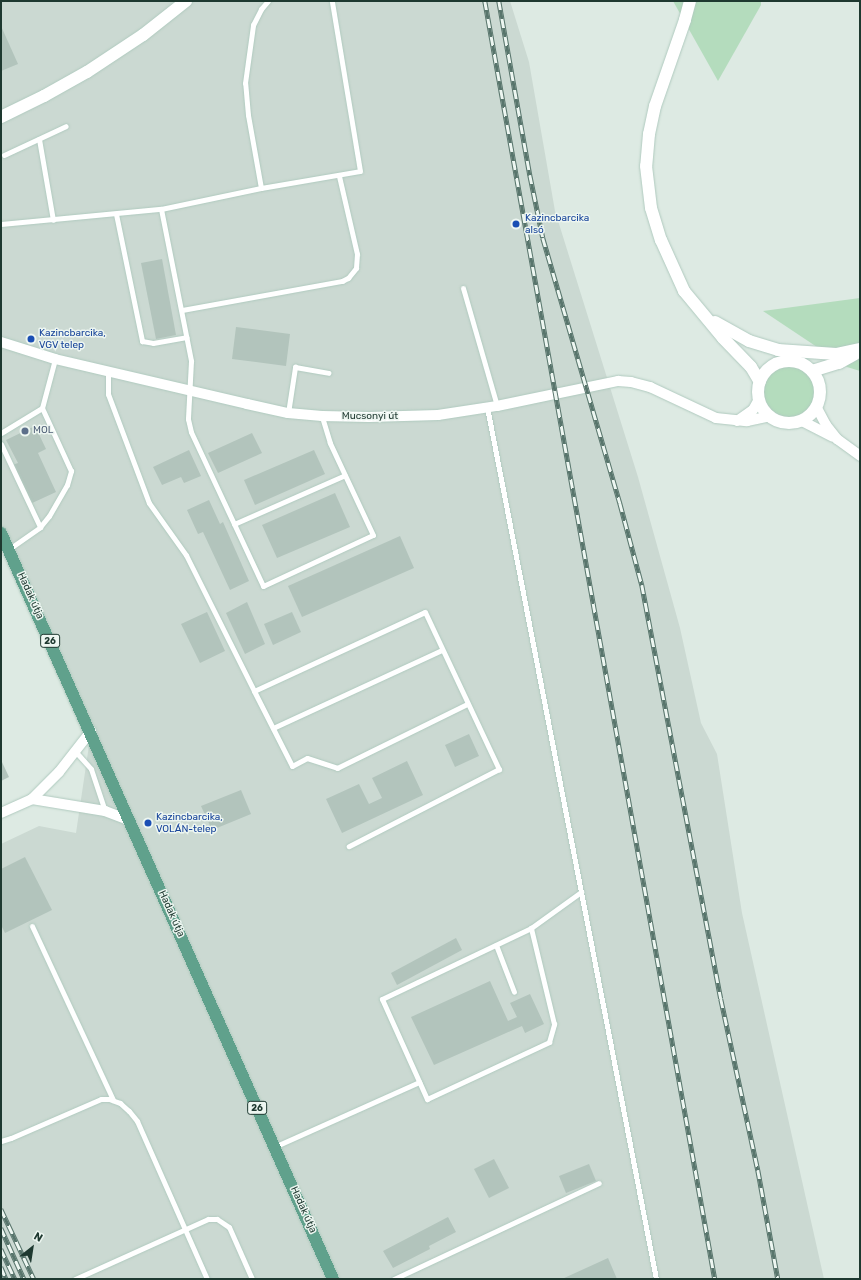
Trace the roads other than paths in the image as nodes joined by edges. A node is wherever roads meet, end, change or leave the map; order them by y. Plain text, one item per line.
1 (186, 1) edge
2 (268, 1) edge
3 (332, 1) edge
4 (690, 1) edge
5 (1, 116) edge
6 (66, 126) dead end
7 (39, 139) junction
8 (4, 155) dead end
9 (339, 176) junction
10 (261, 188) junction
11 (161, 209) junction
12 (116, 214) junction
13 (53, 220) junction
14 (1, 224) edge
15 (462, 288) dead end
16 (182, 310) junction
17 (703, 313) junction
18 (186, 337) junction
19 (1, 342) edge
20 (860, 350) edge
21 (742, 356) junction
22 (55, 359) junction
23 (839, 363) junction
24 (774, 365) junction
25 (812, 371) junction
26 (108, 372) junction
27 (328, 373) dead end
28 (760, 382) junction
29 (819, 383) junction
30 (189, 390) junction
31 (759, 399) junction
32 (492, 407) junction
33 (42, 408) junction
34 (817, 408) junction
35 (288, 413) junction
36 (322, 416) junction
37 (770, 416) junction
38 (737, 421) junction
39 (802, 421) junction
40 (1, 433) edge
41 (837, 439) junction
42 (1, 444) edge
43 (860, 456) edge
44 (345, 475) junction
45 (234, 524) junction
46 (40, 527) junction
47 (1, 533) edge
48 (9, 550) junction
49 (442, 650) junction
50 (254, 691) junction
51 (467, 704) junction
52 (273, 728) junction
53 (90, 732) junction
54 (75, 752) junction
55 (32, 799) junction
56 (105, 811) junction
57 (1, 813) edge
58 (129, 820) junction
59 (349, 846) dead end
60 (581, 892) junction
61 (32, 926) dead end
62 (531, 928) junction
63 (496, 945) junction
64 (514, 992) dead end
65 (420, 1082) junction
66 (113, 1100) junction
67 (1, 1141) edge
68 (274, 1147) junction
69 (599, 1183) dead end
70 (185, 1229) junction
71 (75, 1279) edge
72 (207, 1279) edge
73 (252, 1279) edge
74 (334, 1279) edge
75 (394, 1279) edge
76 (656, 1279) edge

1 - 5 main road
2 - 10 lane
3 - 9 lane
4 - 17 main road
6 - 7 lane
7 - 8 lane
7 - 13 lane
9 - 10 lane
9 - 16 lane
10 - 11 lane
11 - 12 lane
11 - 16 lane
12 - 13 lane
12 - 18 lane
13 - 14 lane
15 - 32 lane
16 - 18 lane
17 - 20 main road
17 - 21 main road
18 - 30 lane
19 - 22 street, Mucsonyi út
20 - 23 main road
21 - 24 main road
21 - 28 main road
22 - 26 street, Mucsonyi út
22 - 33 lane
23 - 25 main road
23 - 29 main road
24 - 25 main road
24 - 28 main road
25 - 29 main road
26 - 30 street, Mucsonyi út
26 - 50 lane
27 - 35 lane
28 - 31 main road
29 - 34 main road
30 - 35 street, Mucsonyi út
30 - 45 lane
31 - 37 main road
31 - 38 street
32 - 36 street, Mucsonyi út
32 - 38 street, Mucsonyi út
32 - 60 lane
33 - 40 lane
33 - 46 lane
34 - 39 main road
34 - 41 street
35 - 36 street, Mucsonyi út
36 - 44 lane
37 - 38 street, Mucsonyi út
37 - 39 main road
39 - 41 street
41 - 43 street
42 - 46 lane
44 - 45 lane
44 - 45 lane
46 - 48 lane
47 - 48 main road, 26
48 - 53 main road, Hadak útja / 26
49 - 50 lane
49 - 51 lane
49 - 52 lane
50 - 52 lane
51 - 52 lane
51 - 59 lane
53 - 54 street
53 - 58 main road, Hadak útja / 26
54 - 55 street
54 - 56 lane
55 - 56 street
55 - 57 street
56 - 58 street
58 - 68 main road, Hadak útja / 26
60 - 62 lane
60 - 76 lane
61 - 66 lane
62 - 63 lane
62 - 65 lane
63 - 64 lane
63 - 65 lane
65 - 68 lane
66 - 67 lane
66 - 70 lane
68 - 74 main road, Hadak útja / 26
69 - 75 lane
70 - 71 lane
70 - 72 lane
70 - 73 lane

